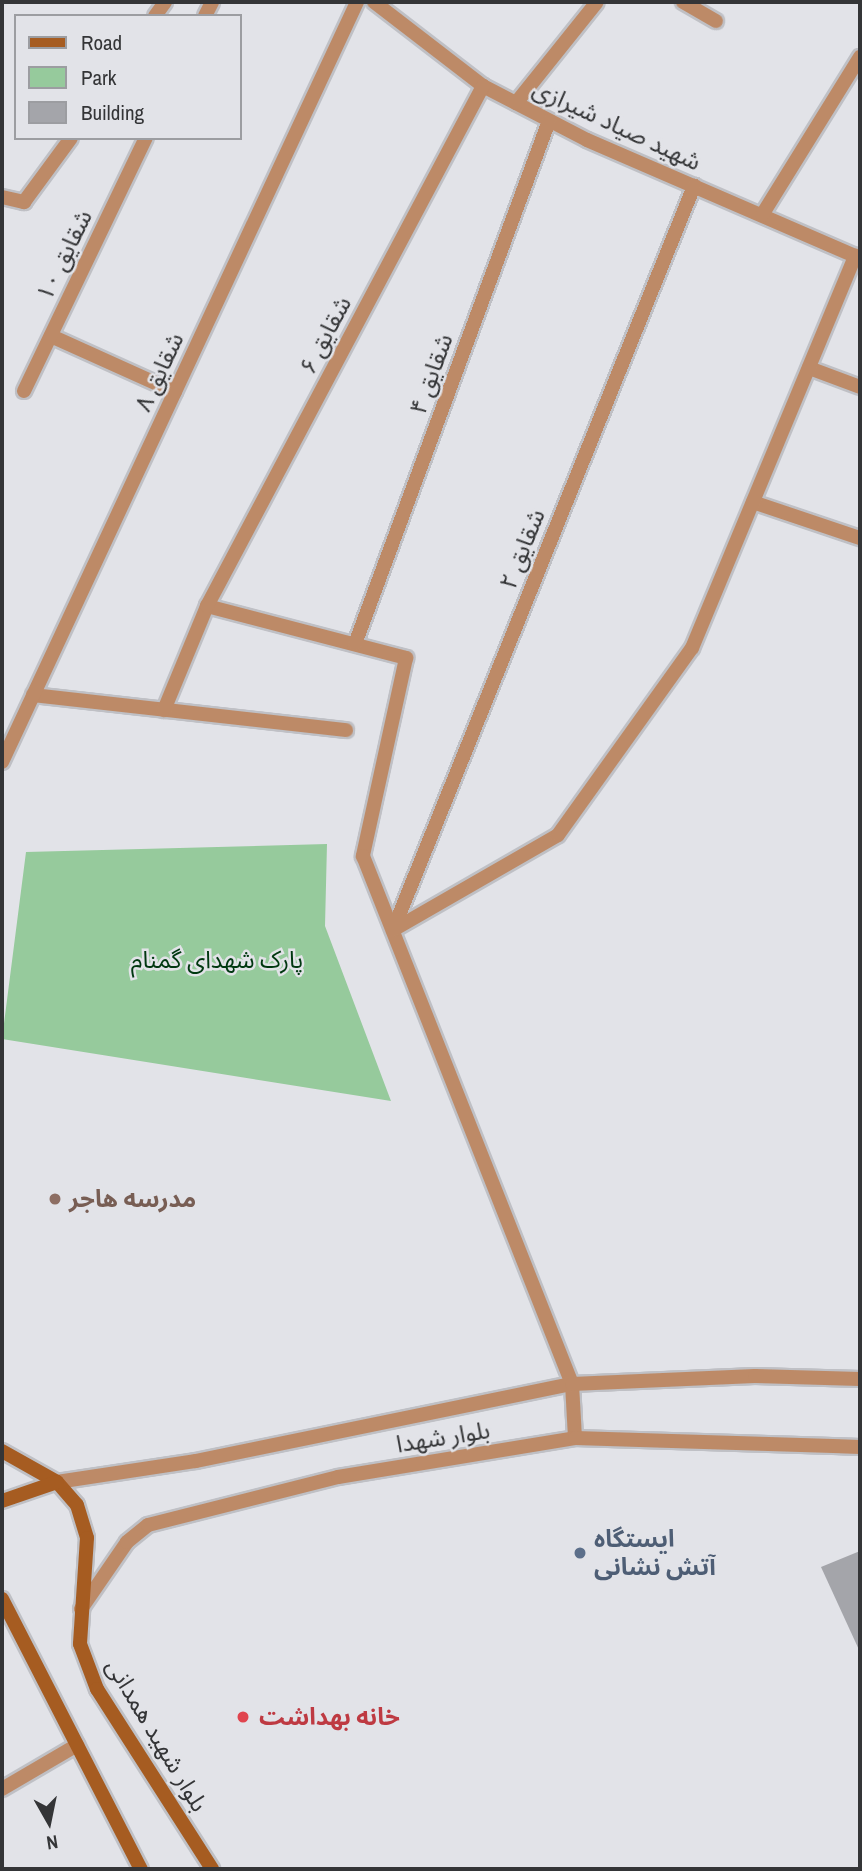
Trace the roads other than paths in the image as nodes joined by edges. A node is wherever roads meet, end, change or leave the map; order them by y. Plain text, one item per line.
1 (358, 2) edge
2 (374, 2) edge
3 (597, 2) edge
4 (683, 2) edge
5 (716, 22) dead end
6 (860, 57) edge
7 (483, 86) junction
8 (516, 103) junction
9 (549, 121) junction
10 (70, 140) edge
11 (145, 140) edge
12 (694, 186) junction
13 (2, 197) edge
14 (762, 215) junction
15 (858, 257) edge
16 (51, 336) junction
17 (809, 368) junction
18 (860, 387) edge
19 (24, 391) dead end
20 (175, 393) junction
21 (753, 502) junction
22 (860, 538) edge
23 (207, 606) junction
24 (355, 644) junction
25 (33, 695) junction
26 (164, 710) junction
27 (346, 730) dead end
28 (2, 762) edge
29 (393, 930) junction
30 (860, 1379) edge
31 (572, 1384) junction
32 (575, 1438) junction
33 (860, 1447) edge
34 (2, 1451) edge
35 (57, 1482) junction
36 (2, 1501) edge
37 (2, 1599) edge
38 (80, 1609) junction
39 (77, 1745) junction
40 (2, 1789) edge
41 (141, 1869) edge
42 (212, 1869) edge

1 - 20 street, شقایق ۸
2 - 7 street, شهید صیاد شیرازی
3 - 8 street
4 - 5 street
6 - 14 street
7 - 8 street, شهید صیاد شیرازی
7 - 23 street, شقایق ۶
8 - 9 street, شهید صیاد شیرازی
9 - 12 street, شهید صیاد شیرازی
9 - 24 street, شقایق ۴
10 - 13 street
11 - 16 street, شقایق ۱۰
12 - 14 street, شهید صیاد شیرازی
12 - 29 street, شقایق ۲
14 - 15 street, شهید صیاد شیرازی
15 - 17 street
16 - 19 street, شقایق ۱۰
16 - 20 street
17 - 18 street
17 - 21 street
20 - 25 street, شقایق ۸
21 - 22 street
21 - 29 street
23 - 24 street
23 - 26 street
24 - 29 street
25 - 26 street
25 - 28 street, شقایق ۸
26 - 27 street
29 - 31 street
30 - 31 street, بلوار شهدا
31 - 32 street
31 - 35 street, بلوار شهدا
32 - 33 street, بلوار شهدا
32 - 38 street, بلوار شهدا
34 - 35 main road, بلوار شهید همدانی
35 - 36 main road
35 - 38 main road, بلوار شهید همدانی
37 - 39 main road
38 - 42 main road, بلوار شهید همدانی
39 - 40 street
39 - 41 main road

